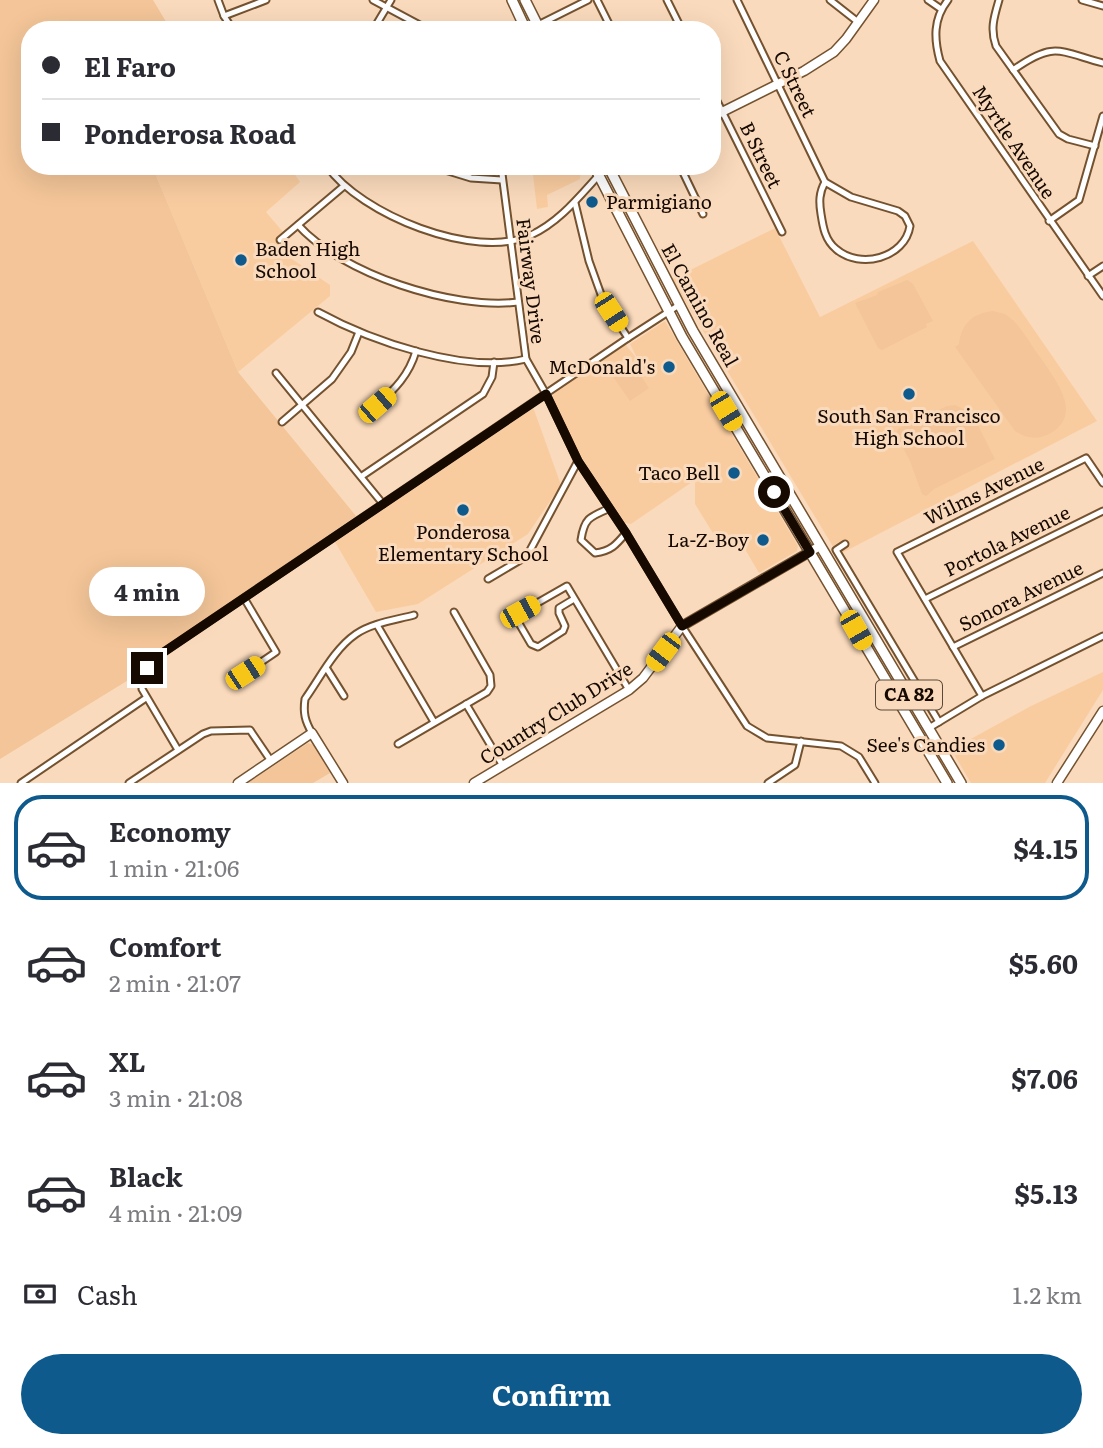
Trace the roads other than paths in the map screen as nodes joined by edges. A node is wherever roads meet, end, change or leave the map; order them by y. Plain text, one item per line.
1 (218, 0) edge
2 (266, 0) edge
3 (373, 0) edge
4 (391, 0) edge
5 (512, 0) edge
6 (525, 0) edge
7 (588, 0) edge
8 (597, 0) edge
9 (667, 0) edge
10 (737, 0) edge
11 (830, 0) edge
12 (873, 0) edge
13 (929, 0) edge
14 (948, 0) edge
15 (999, 0) edge
16 (1082, 0) edge
17 (1103, 6) edge
18 (386, 7) junction
19 (941, 9) junction
20 (224, 16) junction
21 (227, 21) edge
22 (378, 21) edge
23 (412, 21) edge
24 (522, 21) edge
25 (536, 21) edge
26 (550, 21) edge
27 (608, 21) edge
28 (678, 21) edge
29 (858, 22) junction
30 (1103, 63) edge
31 (1013, 69) junction
32 (778, 84) junction
33 (721, 108) edge
34 (723, 112) junction
35 (1103, 116) edge
36 (1095, 146) junction
37 (335, 175) edge
38 (461, 175) edge
39 (501, 175) edge
40 (593, 175) edge
41 (598, 175) edge
42 (613, 175) edge
43 (684, 175) edge
44 (502, 180) junction
45 (825, 182) junction
46 (344, 186) junction
47 (575, 203) junction
48 (704, 214) dead end
49 (1049, 222) junction
50 (298, 225) junction
51 (782, 232) dead end
52 (280, 240) dead end
53 (510, 241) junction
54 (1103, 266) edge
55 (1088, 276) junction
56 (1103, 296) edge
57 (517, 302) junction
58 (679, 306) junction
59 (318, 312) dead end
60 (668, 313) junction
61 (359, 332) junction
62 (628, 338) junction
63 (416, 351) junction
64 (526, 359) junction
65 (494, 362) junction
66 (276, 373) dead end
67 (546, 394) junction
68 (303, 404) junction
69 (377, 405) dead end
70 (282, 422) dead end
71 (578, 461) junction
72 (362, 476) junction
73 (1103, 483) edge
74 (383, 504) junction
75 (608, 509) junction
76 (1103, 511) edge
77 (626, 533) junction
78 (845, 544) dead end
79 (820, 546) junction
80 (810, 552) junction
81 (1103, 573) edge
82 (488, 579) dead end
83 (244, 598) junction
84 (574, 599) junction
85 (925, 599) junction
86 (454, 612) dead end
87 (414, 615) dead end
88 (377, 625) junction
89 (682, 626) junction
90 (1103, 636) edge
91 (953, 647) junction
92 (327, 669) junction
93 (245, 673) dead end
94 (629, 690) junction
95 (344, 696) dead end
96 (982, 696) junction
97 (146, 698) junction
98 (467, 704) junction
99 (1103, 711) edge
100 (434, 722) junction
101 (939, 722) junction
102 (929, 728) junction
103 (312, 733) junction
104 (801, 741) junction
105 (398, 744) dead end
106 (178, 750) junction
107 (271, 761) junction
108 (503, 766) junction
109 (21, 783) edge
110 (129, 783) edge
111 (238, 783) edge
112 (343, 783) edge
113 (474, 783) edge
114 (768, 783) edge
115 (875, 783) edge
116 (947, 783) edge
117 (961, 783) edge
118 (1057, 783) edge

1 - 20 street
2 - 20 street
3 - 18 street
4 - 18 street
5 - 24 main road
6 - 25 main road
7 - 26 street
8 - 27 street
9 - 28 street
10 - 32 street, C Street
11 - 29 street
12 - 29 street
13 - 19 street
14 - 19 street
15 - 31 street
16 - 17 street
18 - 22 street
18 - 23 street
19 - 49 street, Myrtle Avenue
20 - 21 street
29 - 32 street
30 - 31 street
31 - 36 street
32 - 34 street
32 - 45 street, C Street
33 - 34 street, B Street
34 - 51 street, B Street
35 - 36 street
36 - 49 street
37 - 46 street
38 - 44 street
39 - 44 street, Fairway Drive
40 - 47 street
41 - 60 main road, El Camino Real / CA 82
42 - 58 main road, El Camino Real / CA 82
43 - 48 street
44 - 53 street, Fairway Drive
45 - 45 street
46 - 50 street
46 - 53 street
47 - 53 street
47 - 62 street
49 - 55 street, Myrtle Avenue
50 - 52 street
50 - 57 street
53 - 57 street, Fairway Drive
54 - 55 street
55 - 56 street, Myrtle Avenue
57 - 64 street, Fairway Drive
58 - 60 street
58 - 79 main road, El Camino Real / CA 82
59 - 61 street
60 - 62 street
60 - 80 main road, El Camino Real / CA 82
61 - 63 street
61 - 68 street
62 - 67 street
63 - 65 street
63 - 69 street
64 - 65 street
64 - 67 street, Fairway Drive
65 - 72 street
66 - 68 street
67 - 71 street, Fairway Drive
67 - 74 street
68 - 70 street
68 - 72 street
71 - 75 street, Fairway Drive
71 - 82 street
72 - 74 street
73 - 85 street, Wilms Avenue
74 - 83 street
75 - 77 street
75 - 77 street
76 - 85 street, Portola Avenue
77 - 89 street
78 - 101 street
79 - 80 street, Country Club Drive
79 - 102 main road, El Camino Real / CA 82
80 - 89 street, Country Club Drive
80 - 116 main road, El Camino Real / CA 82
81 - 91 street, Sonora Avenue
83 - 93 street
83 - 97 street
84 - 84 street
84 - 94 street
85 - 91 street
86 - 98 street
87 - 88 street
88 - 92 street
88 - 100 street
89 - 94 street, Country Club Drive
89 - 104 street
90 - 96 street
91 - 96 street
92 - 95 street
92 - 103 street
94 - 108 street, Country Club Drive
96 - 101 street
97 - 106 street
97 - 109 street
98 - 100 street
98 - 108 street
99 - 118 street
100 - 105 street
101 - 102 street
102 - 117 main road, El Camino Real / CA 82
103 - 107 street
103 - 112 street
104 - 114 street
104 - 115 street
106 - 107 street
106 - 110 street
107 - 111 street
108 - 113 street, Country Club Drive

